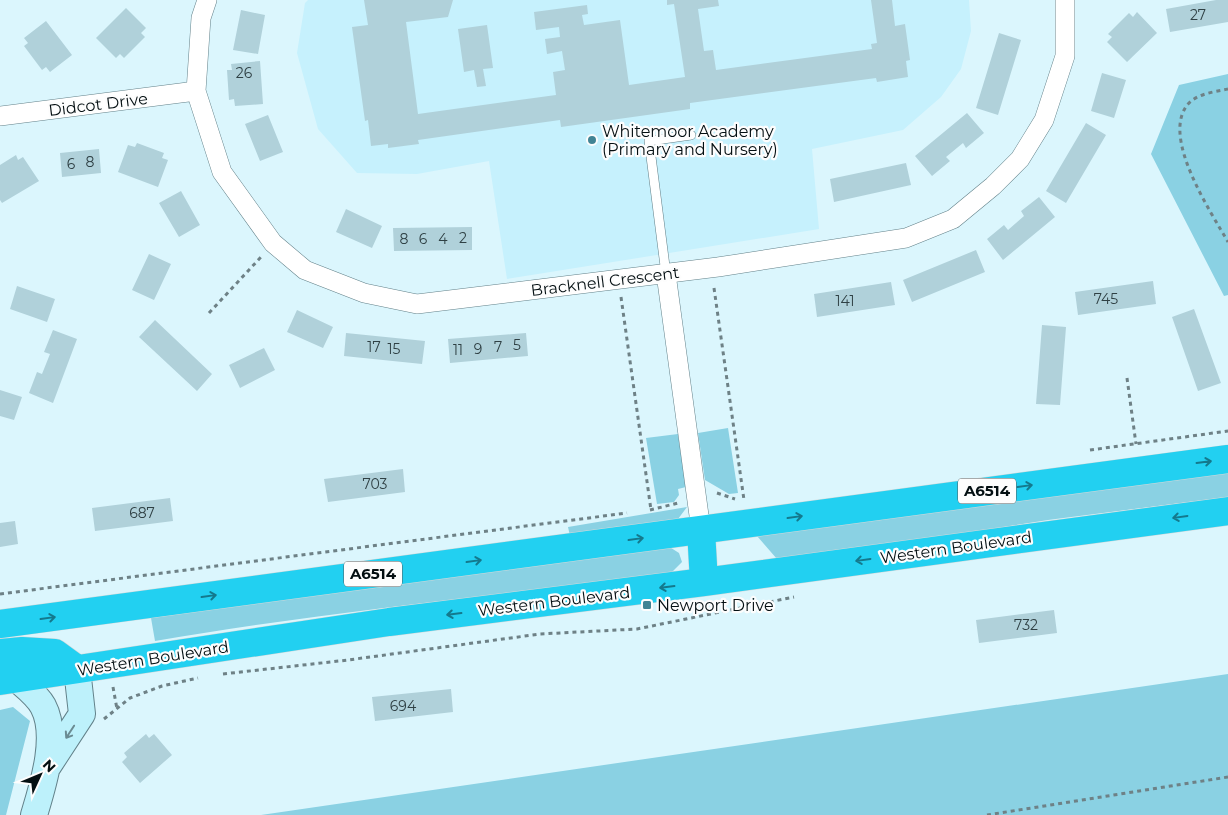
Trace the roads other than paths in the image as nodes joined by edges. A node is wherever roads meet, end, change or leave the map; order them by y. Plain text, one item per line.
1 (207, 0) edge
2 (1065, 0) edge
3 (196, 91) junction
4 (0, 116) edge
5 (691, 135) dead end
6 (666, 274) junction
7 (1228, 459) edge
8 (1228, 511) edge
9 (701, 530) junction
10 (704, 582) junction
11 (0, 624) edge
12 (0, 653) edge
13 (77, 669) junction
14 (8, 680) edge
15 (48, 766) junction
16 (34, 815) edge

1 - 3 street, Bracknell Crescent
2 - 6 street, Bracknell Crescent
3 - 4 street, Didcot Drive
3 - 6 street, Bracknell Crescent
5 - 6 lane
6 - 9 street
9 -> 7 highway, A6514
8 -> 10 highway, Western Boulevard
9 - 10 highway
11 -> 9 highway, A6514
10 -> 13 highway, Western Boulevard
12 - 13 highway
13 - 14 highway, Western Boulevard
13 -> 15 street
14 - 15 street
15 - 16 street

